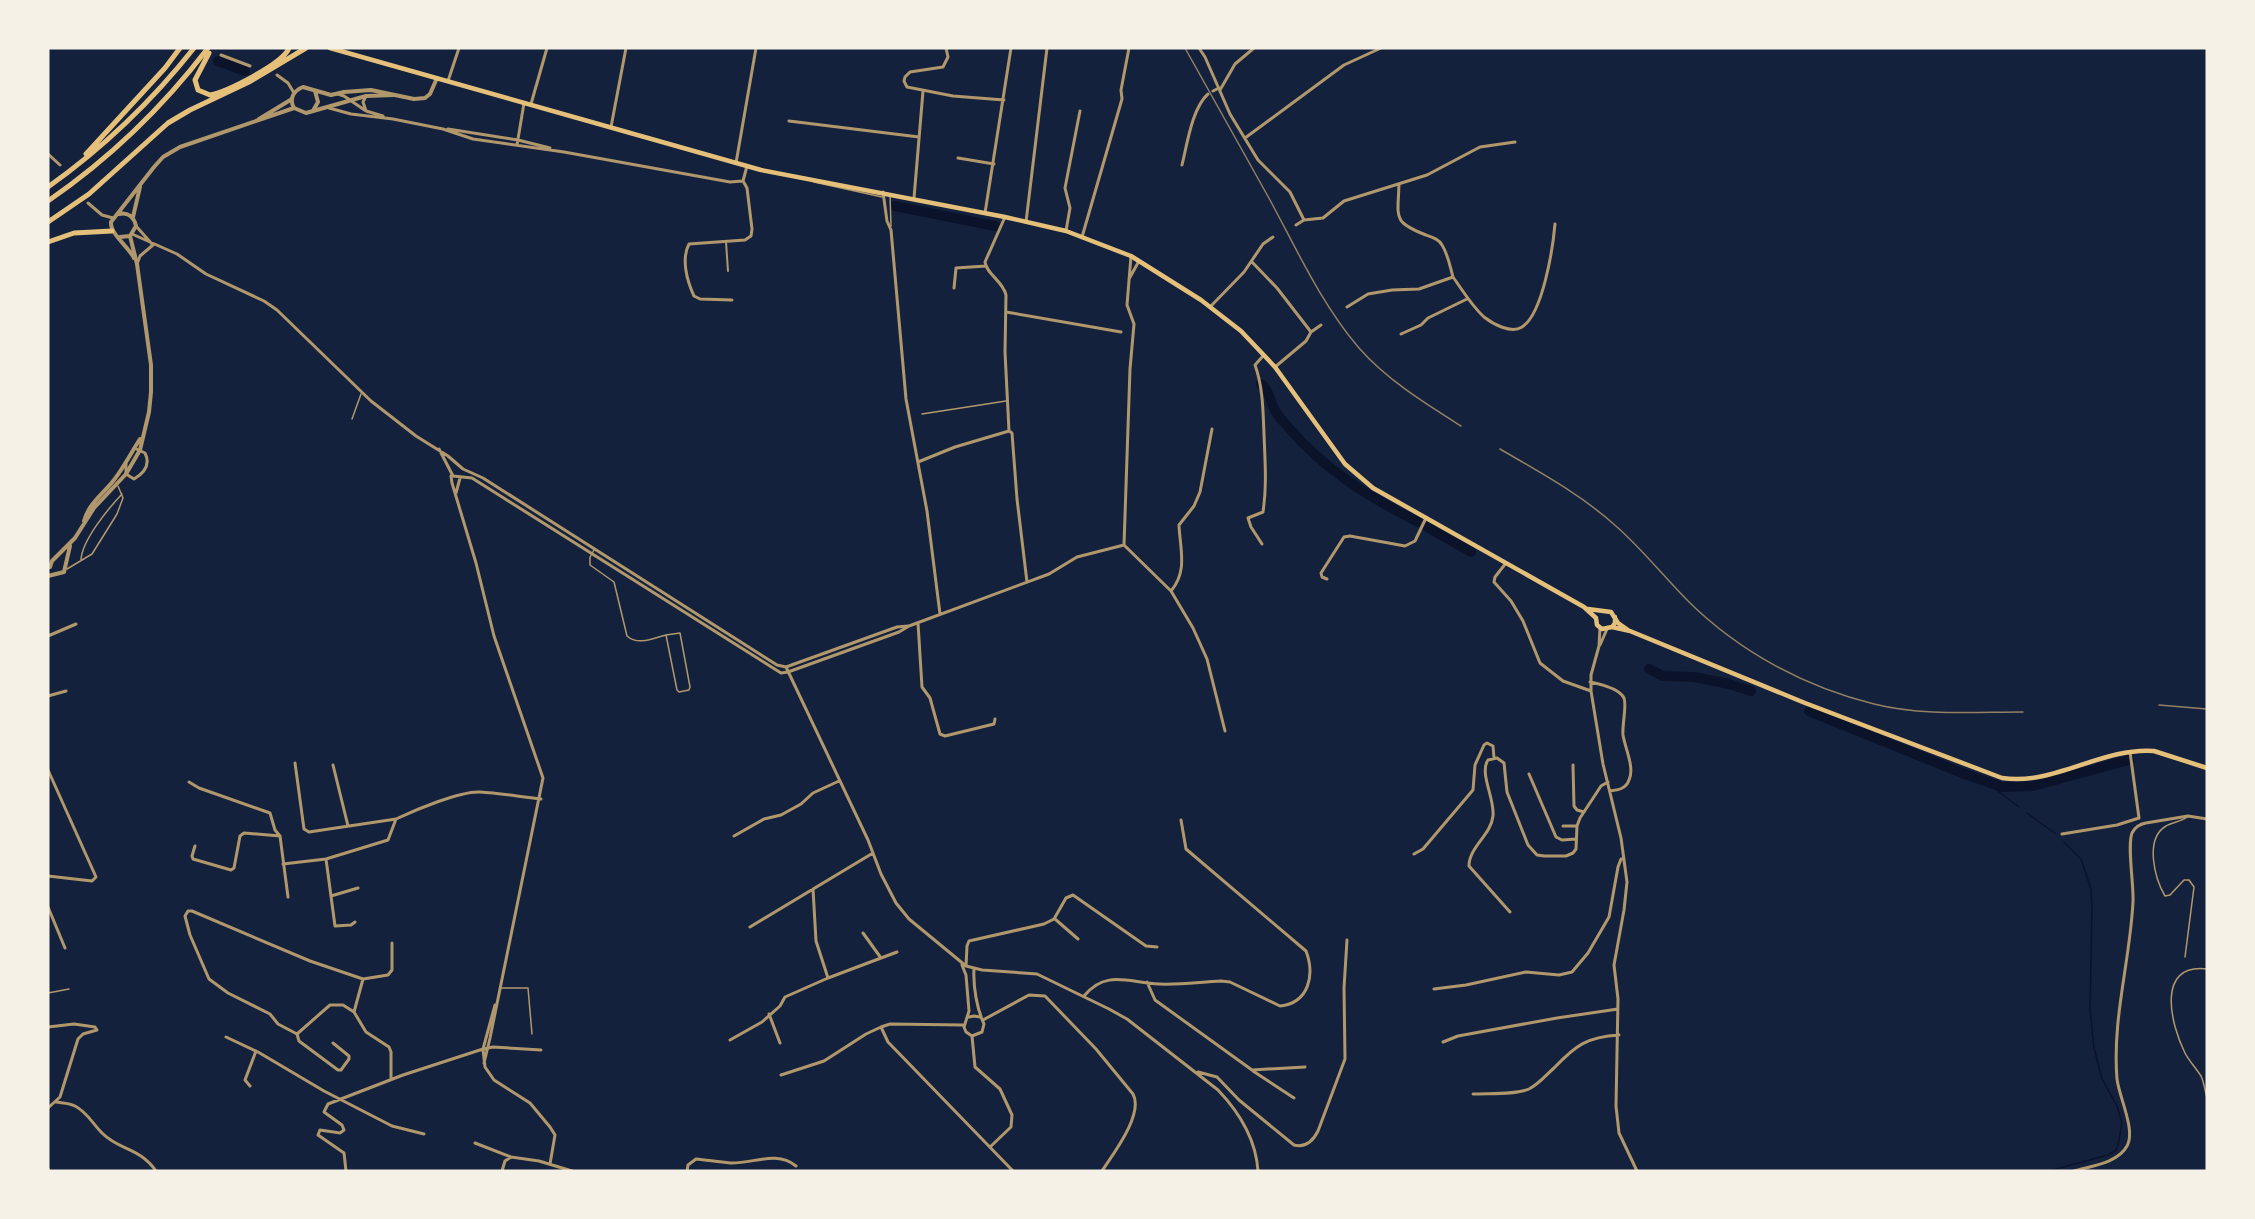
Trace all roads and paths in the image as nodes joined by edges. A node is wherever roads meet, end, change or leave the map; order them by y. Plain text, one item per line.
1 (180, 48) edge
2 (194, 48) edge
3 (210, 48) edge
4 (289, 48) edge
5 (306, 48) edge
6 (330, 48) edge
7 (459, 48) edge
8 (548, 48) edge
9 (626, 48) edge
10 (756, 48) edge
11 (946, 48) edge
12 (1011, 48) edge
13 (1047, 48) edge
14 (1129, 48) edge
15 (1199, 48) edge
16 (1254, 48) edge
17 (1381, 48) edge
18 (221, 55) dead end
19 (250, 66) dead end
20 (277, 75) dead end
21 (437, 78) junction
22 (448, 81) junction
23 (1219, 89) junction
24 (313, 90) junction
25 (923, 91) junction
26 (1213, 91) dead end
27 (294, 93) junction
28 (338, 94) junction
29 (1208, 94) dead end
30 (394, 95) junction
31 (366, 96) junction
32 (292, 99) junction
33 (1004, 100) junction
34 (350, 101) junction
35 (524, 103) junction
36 (531, 104) junction
37 (327, 107) junction
38 (294, 108) junction
39 (314, 110) junction
40 (366, 111) junction
41 (1080, 111) dead end
42 (393, 119) junction
43 (789, 121) dead end
44 (253, 122) junction
45 (611, 127) junction
46 (443, 129) junction
47 (919, 137) junction
48 (1245, 138) junction
49 (518, 140) junction
50 (1515, 142) dead end
51 (517, 146) junction
52 (564, 152) junction
53 (48, 154) edge
54 (958, 158) dead end
55 (736, 163) junction
56 (994, 164) junction
57 (60, 165) dead end
58 (1182, 165) dead end
59 (747, 166) junction
60 (72, 168) junction
61 (743, 181) junction
62 (141, 183) junction
63 (1399, 184) junction
64 (48, 187) edge
65 (890, 193) junction
66 (883, 194) junction
67 (914, 198) junction
68 (48, 201) edge
69 (88, 203) dead end
70 (986, 213) junction
71 (118, 214) junction
72 (1005, 217) junction
73 (113, 218) junction
74 (133, 218) junction
75 (1304, 220) junction
76 (48, 222) edge
77 (1026, 222) junction
78 (1555, 224) dead end
79 (1296, 225) dead end
80 (135, 226) junction
81 (891, 230) junction
82 (112, 231) junction
83 (1066, 231) junction
84 (131, 235) junction
85 (119, 237) junction
86 (1082, 237) junction
87 (1273, 237) dead end
88 (48, 242) edge
89 (726, 242) junction
90 (153, 245) junction
91 (1131, 256) junction
92 (1139, 261) junction
93 (1252, 261) junction
94 (137, 264) junction
95 (986, 266) junction
96 (728, 271) dead end
97 (1453, 277) junction
98 (1129, 280) junction
99 (954, 288) dead end
100 (1467, 299) junction
101 (732, 300) dead end
102 (1211, 306) junction
103 (1347, 307) dead end
104 (1006, 312) junction
105 (1321, 326) dead end
106 (1121, 332) dead end
107 (1311, 332) junction
108 (1401, 334) dead end
109 (1265, 354) junction
110 (1275, 367) junction
111 (362, 393) junction
112 (1007, 401) junction
113 (922, 414) dead end
114 (352, 419) dead end
115 (1212, 429) dead end
116 (1009, 431) junction
117 (142, 436) junction
118 (134, 448) junction
119 (439, 449) junction
120 (140, 450) junction
121 (918, 462) junction
122 (126, 464) junction
123 (461, 467) junction
124 (451, 473) junction
125 (126, 474) junction
126 (461, 477) junction
127 (114, 484) junction
128 (122, 494) junction
129 (456, 495) junction
130 (1426, 518) junction
131 (72, 543) junction
132 (1262, 544) dead end
133 (1124, 545) junction
134 (594, 551) junction
135 (57, 558) junction
136 (81, 561) junction
137 (65, 562) junction
138 (1506, 563) junction
139 (49, 567) edge
140 (66, 569) junction
141 (55, 574) junction
142 (48, 576) edge
143 (1327, 579) dead end
144 (1027, 583) junction
145 (1171, 591) junction
146 (1584, 607) junction
147 (1601, 612) junction
148 (940, 614) junction
149 (1615, 617) junction
150 (1596, 618) junction
151 (918, 622) junction
152 (76, 624) dead end
153 (909, 626) junction
154 (1600, 627) junction
155 (1609, 628) junction
156 (1630, 631) junction
157 (666, 635) junction
158 (48, 636) edge
159 (1599, 646) junction
160 (786, 667) junction
161 (788, 672) junction
162 (1590, 682) junction
163 (66, 691) dead end
164 (1591, 691) junction
165 (48, 696) edge
166 (995, 719) dead end
167 (1225, 731) dead end
168 (2130, 752) junction
169 (1494, 758) junction
170 (296, 763) dead end
171 (333, 765) dead end
172 (1573, 765) dead end
173 (2207, 768) edge
174 (48, 770) edge
175 (1529, 774) dead end
176 (839, 781) junction
177 (189, 782) dead end
178 (1608, 782) junction
179 (1610, 791) junction
180 (541, 799) junction
181 (1584, 813) junction
182 (2188, 816) junction
183 (2139, 818) junction
184 (396, 819) junction
185 (2207, 819) edge
186 (1181, 820) dead end
187 (2140, 824) junction
188 (348, 826) junction
189 (1563, 826) dead end
190 (1577, 826) junction
191 (2062, 834) dead end
192 (280, 836) junction
193 (734, 836) dead end
194 (1576, 838) junction
195 (195, 846) dead end
196 (873, 853) junction
197 (1414, 854) dead end
198 (326, 859) junction
199 (1624, 859) junction
200 (284, 864) junction
201 (48, 876) edge
202 (358, 888) dead end
203 (813, 889) junction
204 (332, 896) junction
205 (288, 897) dead end
206 (48, 907) edge
207 (1509, 912) dead end
208 (1054, 919) junction
209 (355, 922) dead end
210 (750, 927) dead end
211 (863, 933) dead end
212 (1078, 939) dead end
213 (1347, 940) dead end
214 (392, 943) dead end
215 (1157, 947) dead end
216 (65, 948) dead end
217 (897, 952) dead end
218 (2185, 957) dead end
219 (881, 958) junction
220 (962, 964) junction
221 (966, 966) junction
222 (974, 969) junction
223 (2207, 969) edge
224 (828, 978) junction
225 (363, 979) junction
226 (1147, 982) junction
227 (499, 988) junction
228 (69, 989) dead end
229 (1434, 989) dead end
230 (48, 993) edge
231 (1084, 996) junction
232 (1618, 1009) junction
233 (354, 1012) junction
234 (769, 1014) junction
235 (969, 1017) junction
236 (981, 1019) junction
237 (964, 1025) junction
238 (48, 1027) edge
239 (881, 1027) junction
240 (297, 1034) junction
241 (532, 1034) dead end
242 (1618, 1035) junction
243 (972, 1036) junction
244 (226, 1037) dead end
245 (730, 1040) dead end
246 (780, 1042) dead end
247 (1443, 1042) dead end
248 (333, 1043) dead end
249 (485, 1049) junction
250 (541, 1050) dead end
251 (256, 1052) junction
252 (392, 1065) junction
253 (1305, 1066) dead end
254 (1252, 1070) junction
255 (1196, 1072) junction
256 (403, 1075) junction
257 (781, 1075) dead end
258 (391, 1079) junction
259 (250, 1086) dead end
260 (1473, 1094) dead end
261 (1294, 1098) dead end
262 (2207, 1098) edge
263 (340, 1099) junction
264 (56, 1102) junction
265 (48, 1108) edge
266 (424, 1134) dead end
267 (475, 1143) dead end
268 (990, 1147) junction
269 (511, 1157) junction
270 (550, 1164) junction
271 (796, 1166) dead end
272 (156, 1171) edge
273 (346, 1171) edge
274 (502, 1171) edge
275 (572, 1171) edge
276 (687, 1171) edge
277 (1013, 1171) edge
278 (1102, 1171) edge
279 (1258, 1171) edge
280 (1637, 1171) edge
281 (2074, 1171) edge

1 - 60 highway
2 - 60 highway
3 - 4 highway
3 - 68 highway
5 - 76 highway
6 - 21 main road
7 - 22 street
8 - 36 street
9 - 45 street
10 - 55 street
11 - 25 street
12 - 33 street
13 - 77 street
14 - 86 street
15 - 23 street
16 - 23 street
17 - 48 street
18 - 19 street
20 - 27 street
21 - 22 main road
21 - 30 street
22 - 35 main road
23 - 26 street
23 - 48 street
24 - 27 street
24 - 28 street
24 - 39 street
25 - 33 street
25 - 47 street
27 - 32 street
28 - 30 street
28 - 34 street
29 - 58 street
30 - 31 street
31 - 34 street
31 - 40 street
32 - 38 street
32 - 44 street
33 - 56 street
34 - 37 street
34 - 40 street
35 - 36 main road
35 - 49 street
36 - 45 main road
37 - 39 street
37 - 42 street
38 - 39 street
38 - 44 street
40 - 42 street
41 - 83 street
42 - 46 street
43 - 47 street
44 - 62 street
45 - 55 main road
46 - 49 street
46 - 51 street
47 - 67 street
48 - 75 street
49 - 51 street
49 - 52 street
50 - 63 street
51 - 52 street
52 - 61 street
53 - 57 street
54 - 56 street
55 - 59 main road
56 - 70 street
59 - 61 street
59 - 66 main road
60 - 64 highway
61 - 89 street
62 - 71 street
62 - 74 street
63 - 75 street
63 - 97 street
65 - 66 main road
65 - 67 main road
65 - 81 lane
66 - 81 street
67 - 70 main road
69 - 73 street
70 - 72 main road
71 - 73 street
71 - 74 street
72 - 77 main road
72 - 95 street
73 - 82 street
74 - 80 street
75 - 79 street
77 - 83 main road
78 - 100 street
80 - 84 street
80 - 90 street
81 - 121 street
82 - 85 street
82 - 88 highway
83 - 86 main road
84 - 85 street
84 - 90 street
84 - 94 street
85 - 94 street
86 - 91 main road
87 - 93 street
89 - 96 street
89 - 101 street
90 - 94 street
90 - 111 street
91 - 92 main road
91 - 98 street
92 - 98 street
92 - 102 main road
93 - 102 street
93 - 107 street
94 - 117 street
95 - 99 street
95 - 104 street
97 - 100 street
97 - 103 street
98 - 133 street
100 - 108 street
102 - 109 main road
104 - 106 street
104 - 112 street
105 - 107 street
107 - 110 street
109 - 110 main road
109 - 132 street
110 - 130 main road
111 - 114 lane
111 - 119 street
112 - 113 lane
112 - 116 street
115 - 145 street
116 - 121 street
116 - 144 street
117 - 118 street
117 - 120 street
118 - 120 street
118 - 122 street
119 - 123 street
119 - 124 street
120 - 125 street
120 - 125 street
121 - 148 street
122 - 125 street
122 - 127 street
123 - 124 street
123 - 126 street
123 - 134 street
124 - 126 street
124 - 129 street
125 - 127 street
126 - 129 street
126 - 134 street
127 - 128 lane
127 - 131 street
128 - 136 lane
128 - 136 lane
129 - 180 street
130 - 138 main road
130 - 143 street
131 - 135 street
131 - 137 street
133 - 144 street
133 - 145 street
134 - 157 lane
134 - 160 street
134 - 161 street
135 - 137 street
135 - 139 street
136 - 140 lane
137 - 140 street
138 - 146 main road
138 - 164 street
139 - 141 street
140 - 141 street
141 - 142 street
144 - 148 street
145 - 167 street
146 - 147 main road
146 - 150 main road
147 - 149 main road
147 - 150 main road
148 - 151 street
149 - 155 main road
149 - 156 main road
150 - 154 main road
151 - 153 street
151 - 166 street
152 - 158 street
153 - 160 street
153 - 161 street
154 - 155 main road
154 - 159 street
155 - 156 main road
155 - 159 street
156 - 168 main road
157 - 157 lane
159 - 162 street
160 - 161 street
161 - 176 street
162 - 164 street
162 - 179 street
163 - 165 street
164 - 178 street
168 - 173 main road
168 - 183 street
169 - 194 street
169 - 197 street
169 - 207 street
170 - 188 street
171 - 188 street
172 - 181 street
174 - 201 street
175 - 194 street
176 - 193 street
176 - 196 street
177 - 192 street
178 - 179 street
178 - 181 street
179 - 199 street
180 - 184 street
180 - 227 street
181 - 190 street
182 - 185 street
182 - 187 street
182 - 218 lane
183 - 187 street
183 - 191 street
184 - 188 street
184 - 198 street
186 - 226 street
187 - 281 street
189 - 190 street
190 - 194 street
192 - 195 street
192 - 200 street
196 - 203 street
196 - 220 street
198 - 200 street
198 - 204 street
199 - 229 street
199 - 232 street
200 - 205 street
202 - 204 street
203 - 210 street
203 - 224 street
204 - 209 street
206 - 216 street
208 - 212 street
208 - 215 street
208 - 221 street
211 - 219 street
213 - 255 street
214 - 225 street
217 - 219 street
219 - 224 street
220 - 221 street
220 - 235 street
221 - 222 street
222 - 231 street
222 - 236 street
223 - 262 lane
224 - 234 street
225 - 233 street
225 - 240 street
226 - 231 street
226 - 254 street
227 - 241 lane
227 - 249 street
228 - 230 lane
231 - 255 street
232 - 242 street
232 - 247 street
233 - 240 street
233 - 252 street
234 - 245 street
234 - 246 street
235 - 236 street
235 - 237 street
236 - 243 street
236 - 278 street
237 - 239 street
237 - 243 street
238 - 264 street
239 - 257 street
239 - 268 street
240 - 248 street
242 - 260 street
242 - 280 street
243 - 268 street
244 - 251 street
249 - 250 street
249 - 256 street
249 - 270 street
251 - 259 street
251 - 263 street
252 - 256 street
252 - 258 street
253 - 254 street
254 - 261 street
255 - 279 street
256 - 258 street
258 - 263 street
263 - 266 street
263 - 273 street
264 - 265 street
264 - 272 street
267 - 269 street
268 - 277 street
269 - 270 street
269 - 274 street
270 - 275 street
271 - 276 street

